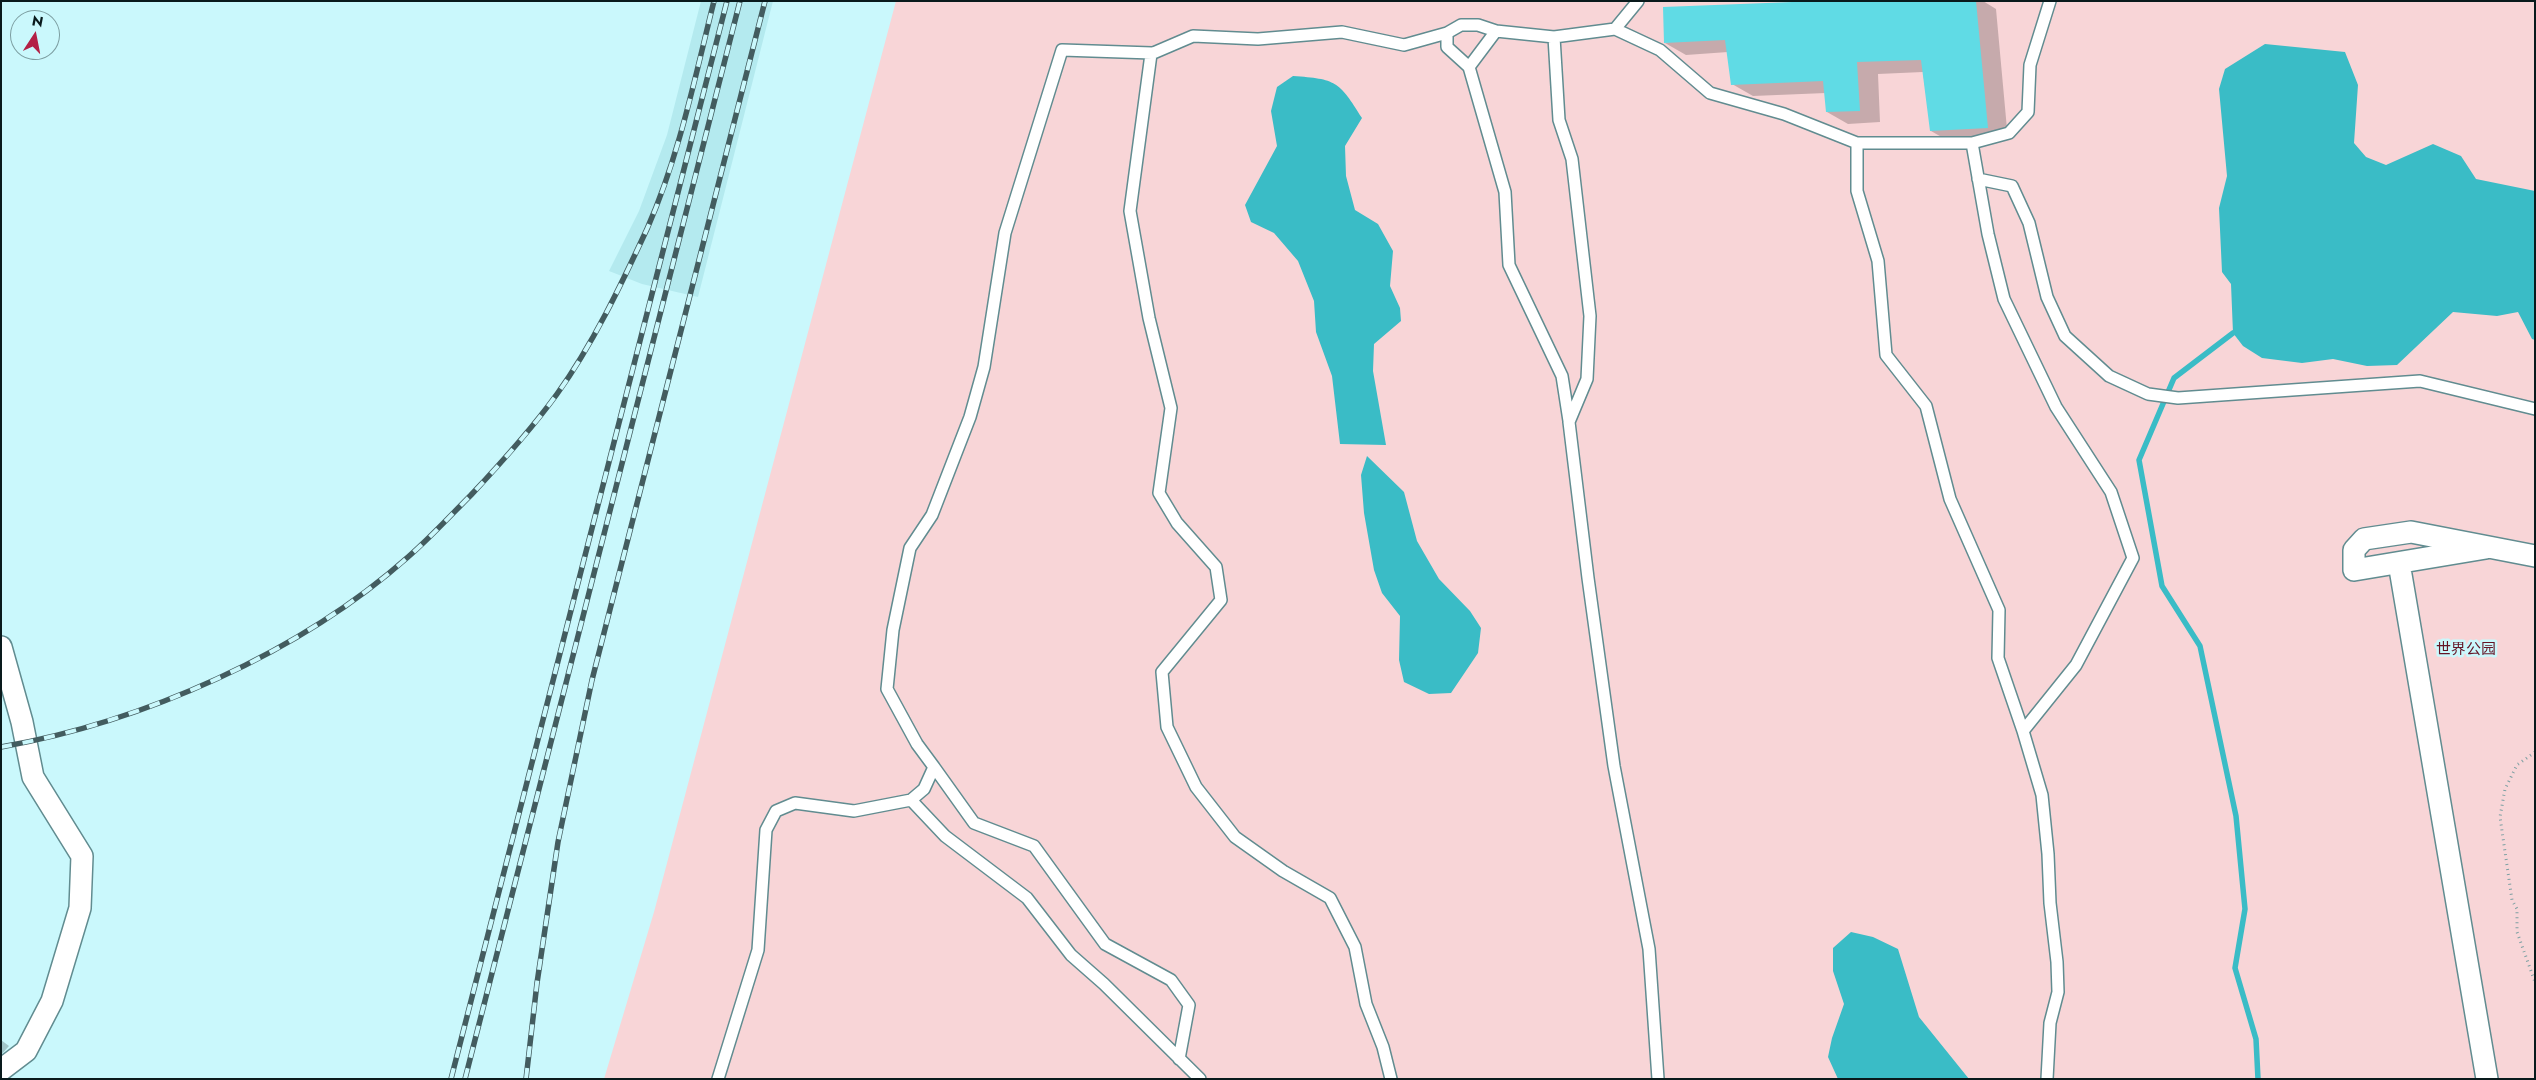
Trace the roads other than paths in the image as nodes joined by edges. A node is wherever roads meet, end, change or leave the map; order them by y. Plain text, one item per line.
1 (1638, 1) edge
2 (2050, 1) edge
3 (1615, 29) junction
4 (1496, 31) junction
5 (1447, 33) junction
6 (1554, 37) junction
7 (1152, 53) junction
8 (1469, 68) junction
9 (1857, 142) junction
10 (1972, 142) junction
11 (1978, 179) junction
12 (2535, 409) edge
13 (1569, 422) junction
14 (2486, 548) junction
15 (2535, 556) edge
16 (2399, 562) junction
17 (1, 647) edge
18 (2023, 731) junction
19 (934, 767) junction
20 (911, 800) junction
21 (1179, 1059) junction
22 (1, 1070) edge
23 (718, 1079) edge
24 (1200, 1079) edge
25 (1392, 1079) edge
26 (1658, 1079) edge
27 (2047, 1079) edge
28 (2486, 1079) edge

1 - 3 lane
2 - 10 lane
3 - 6 lane
3 - 9 lane
4 - 5 lane
4 - 6 lane
4 - 8 lane
5 - 7 lane
5 - 8 lane
6 - 13 lane
7 - 19 lane
7 - 25 lane
8 - 13 lane
9 - 10 lane
9 - 18 lane
10 - 11 lane
11 - 12 lane
11 - 18 lane
13 - 26 lane
14 - 15 street
14 - 16 street
14 - 16 street
16 - 28 street
17 - 22 street
18 - 27 lane
19 - 20 lane
19 - 21 lane
20 - 21 lane
20 - 23 lane
21 - 24 lane

